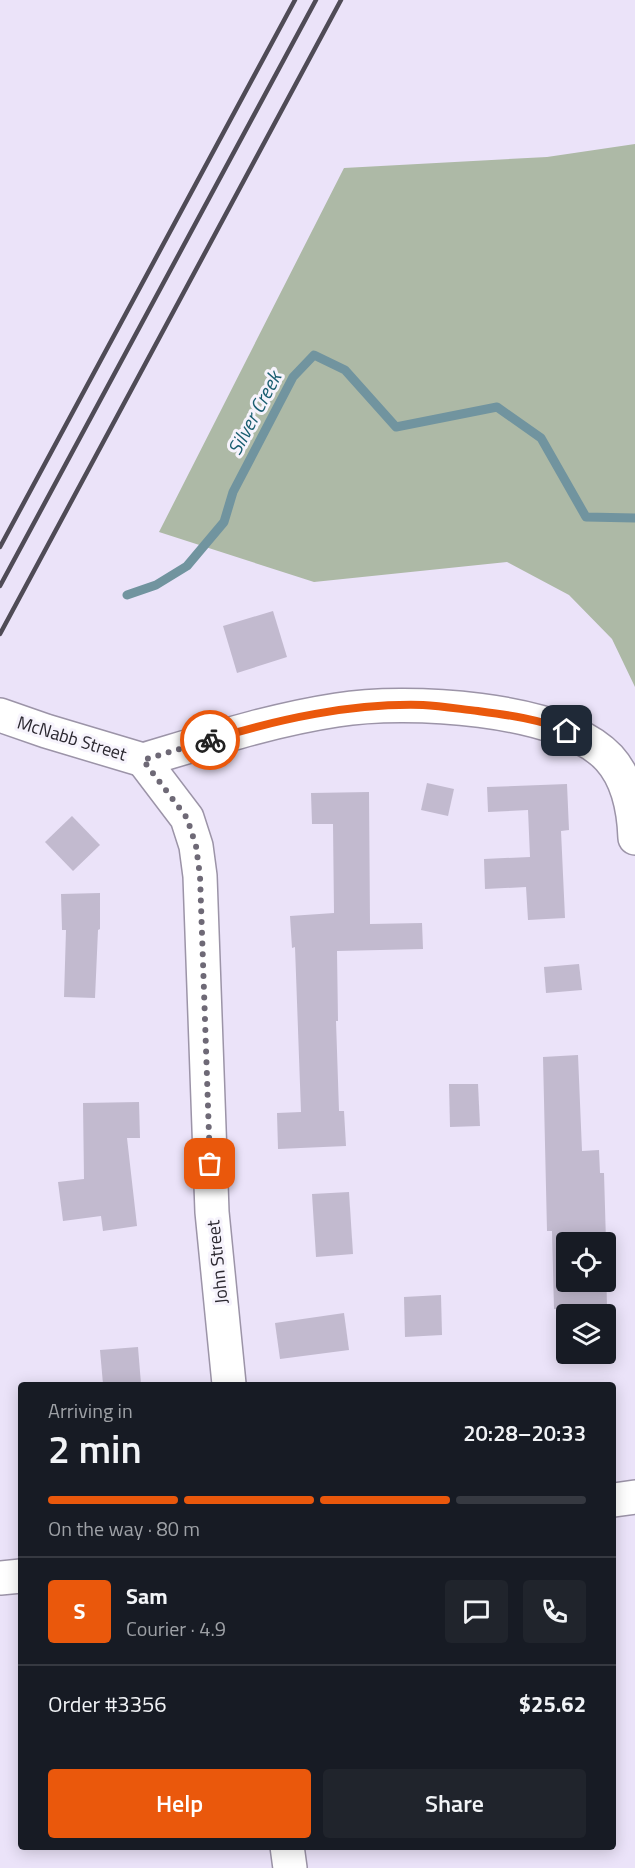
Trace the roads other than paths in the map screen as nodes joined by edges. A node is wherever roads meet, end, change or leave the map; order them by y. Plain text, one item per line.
1 (0, 715) edge
2 (143, 760) junction
3 (635, 838) edge
4 (229, 1382) edge
5 (635, 1497) edge
6 (616, 1500) edge
7 (18, 1576) edge
8 (0, 1578) edge
9 (288, 1850) edge
10 (290, 1868) edge

1 - 2 street, McNabb Street
2 - 3 street
2 - 4 street, John Street
5 - 6 street
7 - 8 street
9 - 10 street

